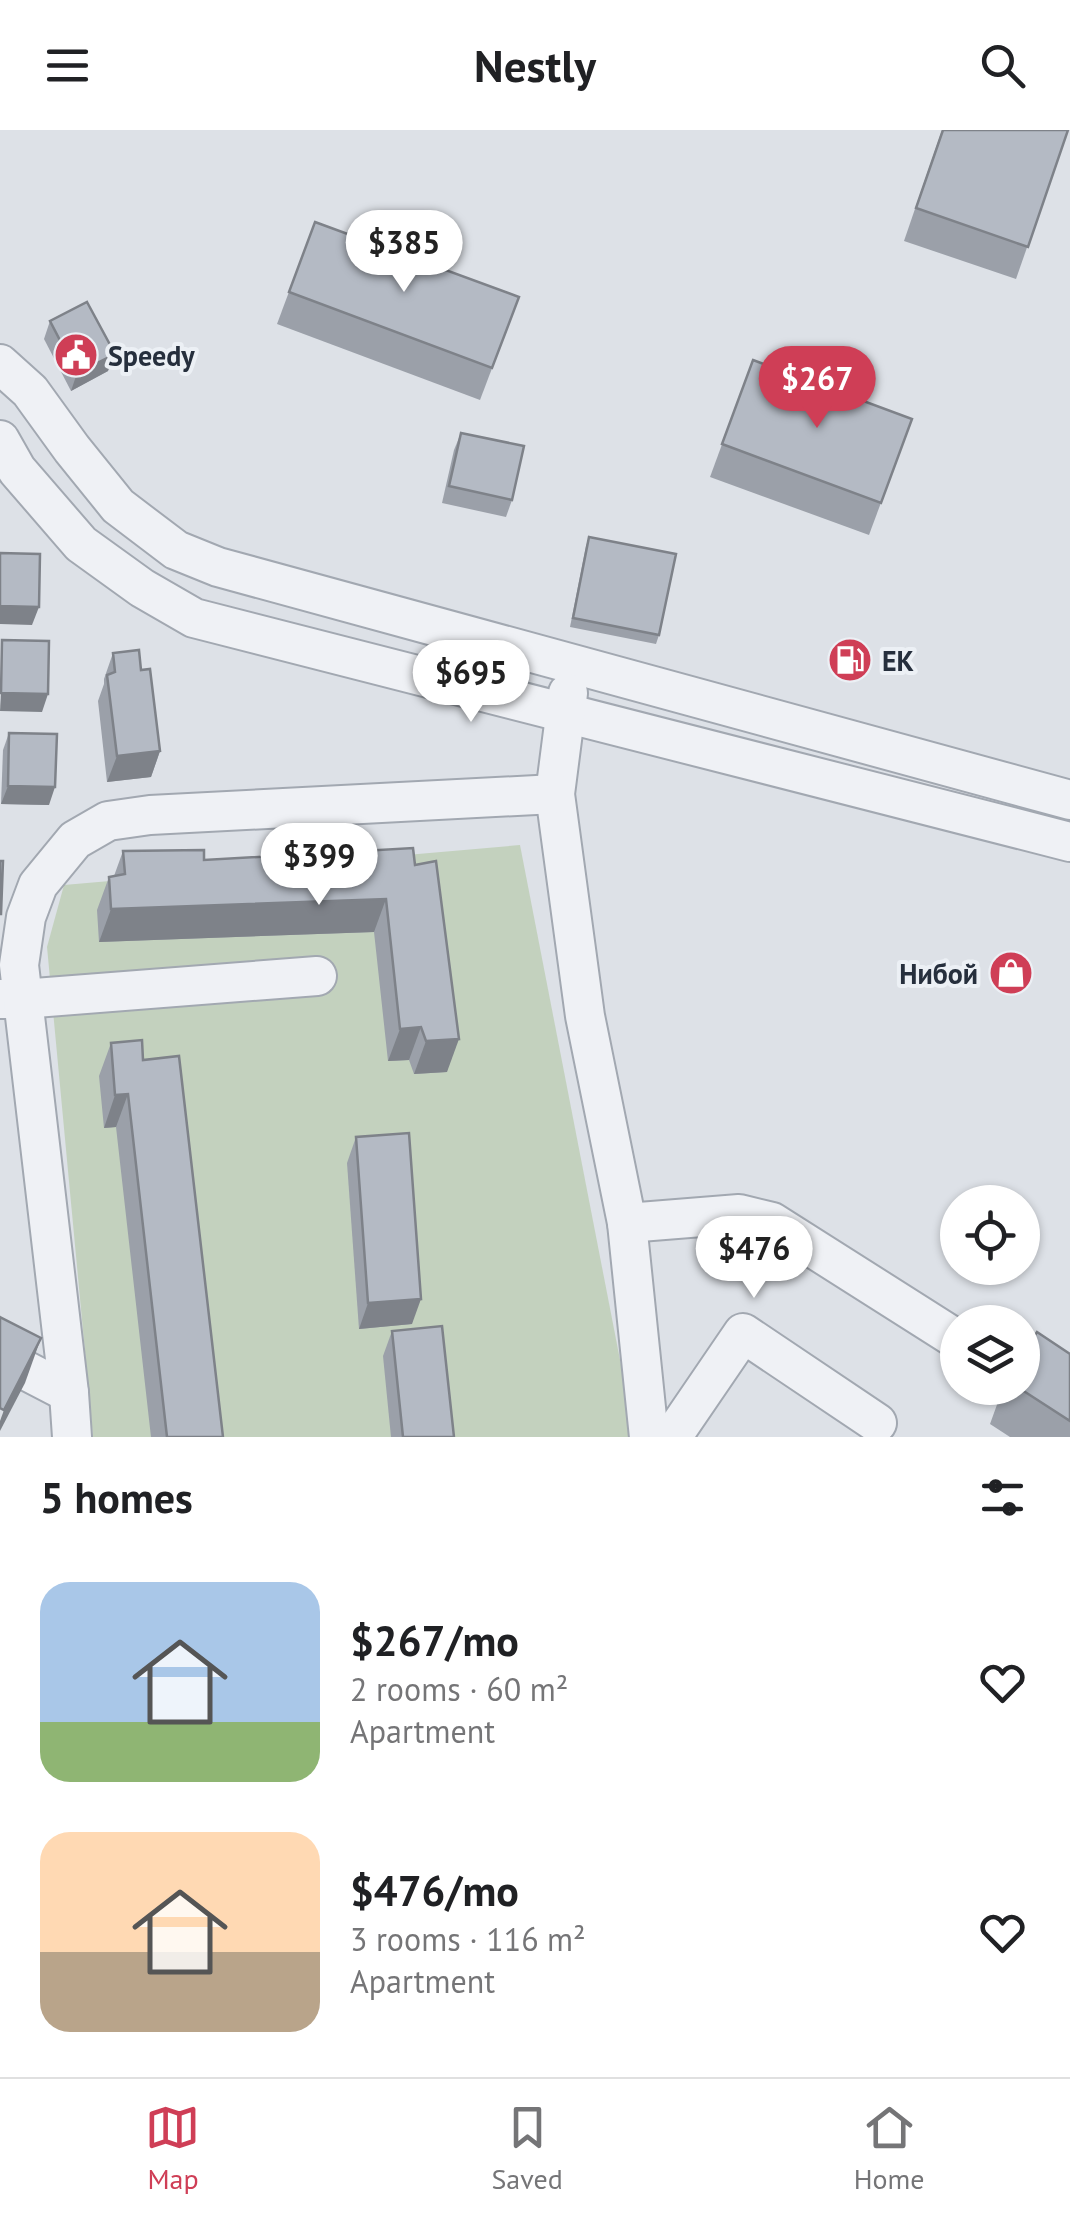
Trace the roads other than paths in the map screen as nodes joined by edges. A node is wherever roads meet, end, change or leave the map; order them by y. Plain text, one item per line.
1 (0, 364) edge
2 (0, 440) edge
3 (571, 666) junction
4 (565, 714) junction
5 (555, 794) junction
6 (1070, 800) edge
7 (1070, 842) edge
8 (318, 976) dead end
9 (11, 999) edge
10 (626, 1223) junction
11 (940, 1329) edge
12 (0, 1357) edge
13 (69, 1393) junction
14 (877, 1423) dead end
15 (72, 1437) edge
16 (649, 1437) edge
17 (672, 1437) edge

1 - 3 street
2 - 4 street
3 - 4 street
3 - 6 street
4 - 5 street
4 - 7 street
5 - 9 street
5 - 10 street
8 - 9 street
9 - 13 street
10 - 11 street
10 - 16 street
12 - 13 street
13 - 15 street
14 - 17 street

